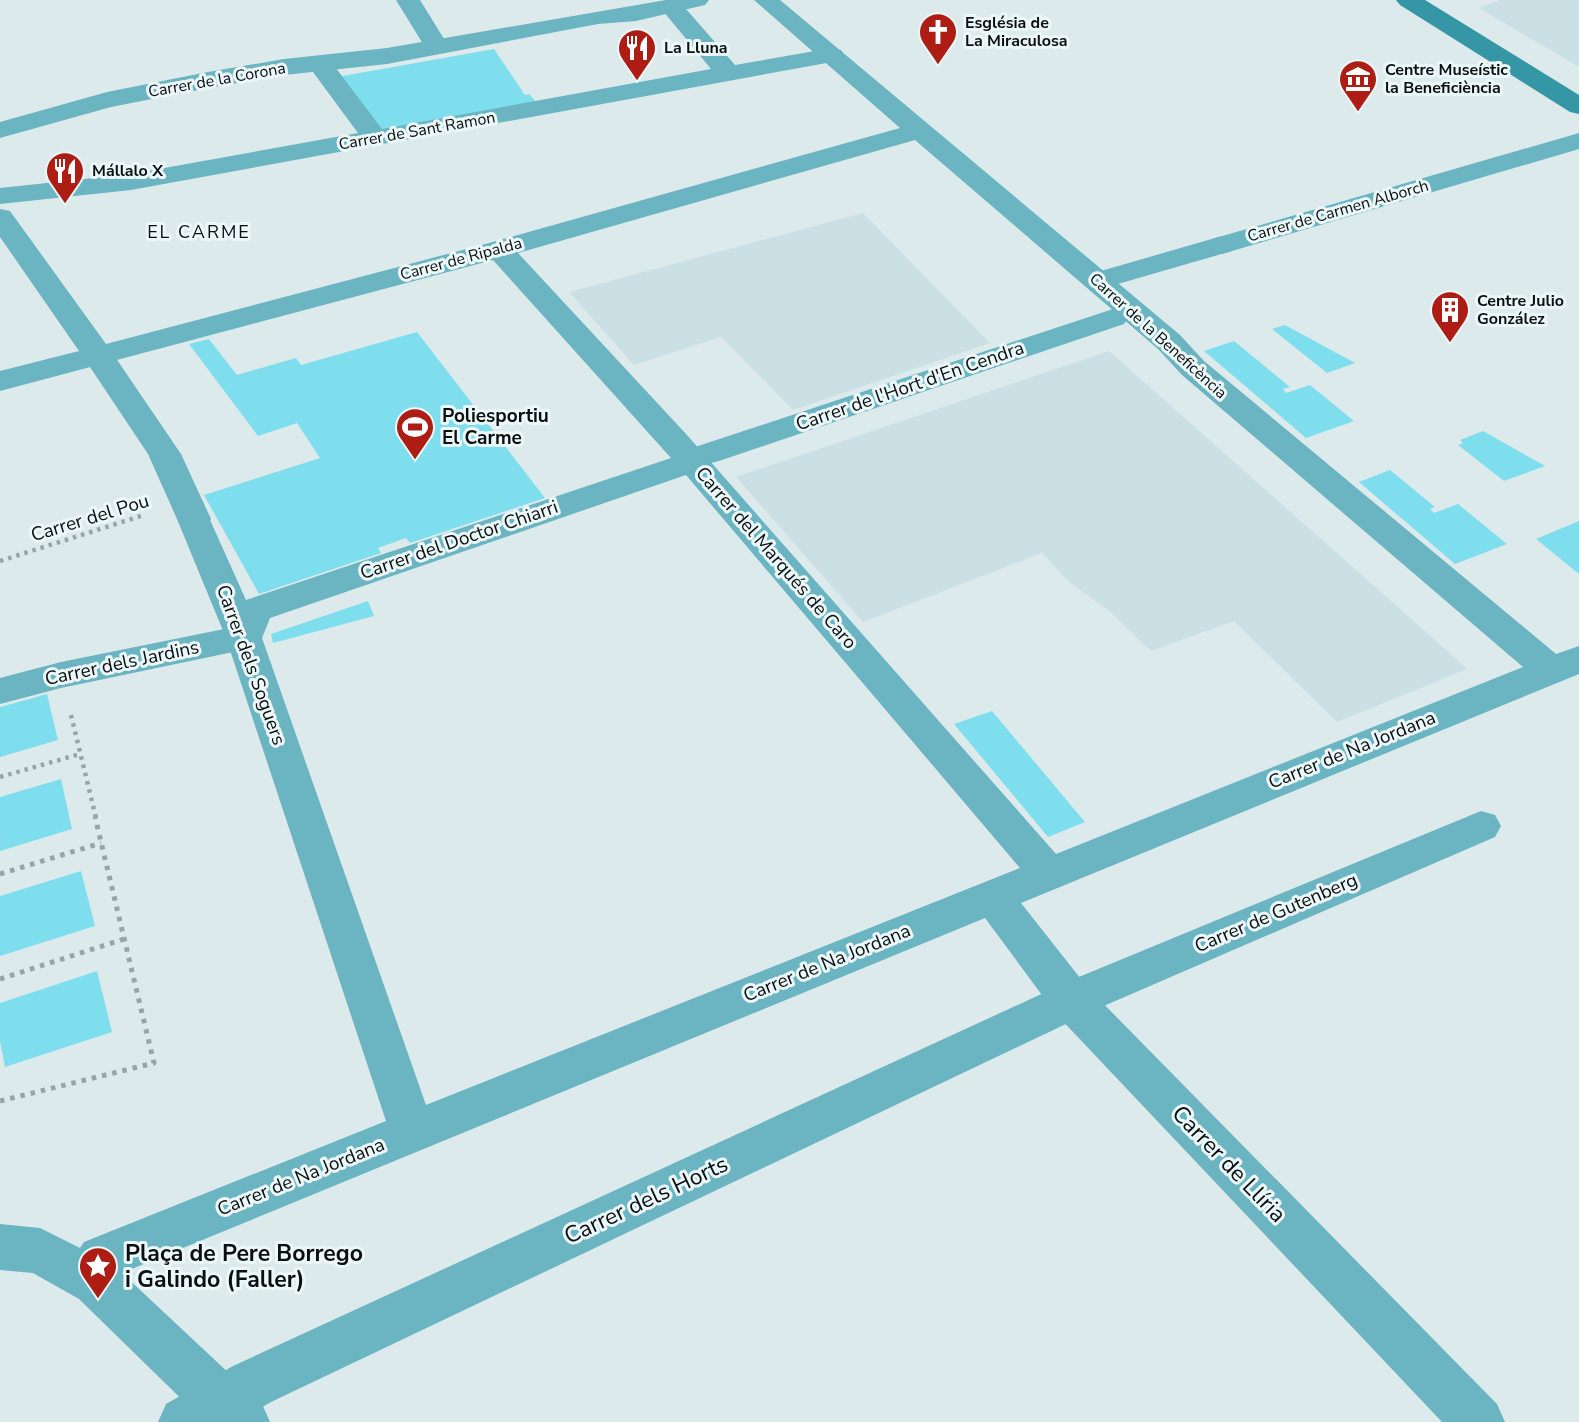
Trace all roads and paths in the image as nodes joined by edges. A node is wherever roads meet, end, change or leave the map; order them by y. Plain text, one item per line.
1 (408, 0) edge
2 (697, 0) edge
3 (766, 0) edge
4 (1408, 0) edge
5 (671, 6) junction
6 (437, 47) junction
7 (832, 55) junction
8 (320, 64) junction
9 (729, 74) junction
10 (1579, 106) edge
11 (0, 130) edge
12 (921, 130) junction
13 (374, 138) junction
14 (1579, 141) edge
15 (0, 196) edge
16 (4, 231) edge
17 (499, 249) junction
18 (1097, 281) junction
19 (1113, 318) dead end
20 (98, 355) junction
21 (0, 381) edge
22 (699, 458) junction
23 (191, 510) junction
24 (0, 561) edge
25 (244, 638) junction
26 (1565, 665) edge
27 (61, 675) junction
28 (0, 691) edge
29 (80, 754) junction
30 (0, 777) edge
31 (1481, 825) dead end
32 (101, 843) junction
33 (1048, 873) junction
34 (0, 874) edge
35 (992, 896) junction
36 (124, 939) junction
37 (0, 979) edge
38 (1072, 1001) junction
39 (0, 1101) edge
40 (414, 1132) junction
41 (0, 1247) edge
42 (97, 1283) junction
43 (216, 1415) edge
44 (1478, 1422) edge

1 - 6 street
2 - 5 street, Carrer de la Corona
3 - 7 street, Carrer de la Beneficència
4 - 10 main road
5 - 6 street, Carrer de la Corona
5 - 9 street
6 - 8 street, Carrer de la Corona
7 - 9 street, Carrer de Sant Ramon
7 - 12 street, Carrer de la Beneficència
8 - 11 street, Carrer de la Corona
8 - 13 street
9 - 13 street, Carrer de Sant Ramon
12 - 17 street, Carrer de Ripalda
12 - 18 street, Carrer de la Beneficència
13 - 15 street, Carrer de Sant Ramon
14 - 18 street, Carrer de Carmen Alborch
16 - 20 street, Carrer dels Soguers
17 - 20 street, Carrer de Ripalda
17 - 22 street, Carrer del Marqués de Caro
18 - 26 street, Carrer de la Beneficència
19 - 22 street, Carrer de l'Hort d'En Cendra
20 - 21 street, Carrer de Ripalda
20 - 23 street, Carrer dels Soguers
22 - 25 street, Carrer del Doctor Chiarri
22 - 33 street, Carrer del Marqués de Caro
23 - 24 path, Carrer del Pou
23 - 25 street, Carrer dels Soguers
25 - 27 street, Carrer dels Jardins
25 - 40 street, Carrer dels Soguers
26 - 33 street, Carrer de Na Jordana
27 - 28 street, Carrer dels Jardins
27 - 29 path
29 - 30 path
29 - 32 path
31 - 38 street, Carrer de Gutenberg
32 - 34 path
32 - 36 path
33 - 35 street, Carrer de Na Jordana
35 - 38 street, Carrer de Llíria
35 - 40 street, Carrer de Na Jordana
36 - 37 path
36 - 39 path
38 - 43 street, Carrer dels Horts
38 - 44 street, Carrer de Llíria
40 - 42 street, Carrer de Na Jordana
41 - 42 street
42 - 43 street

